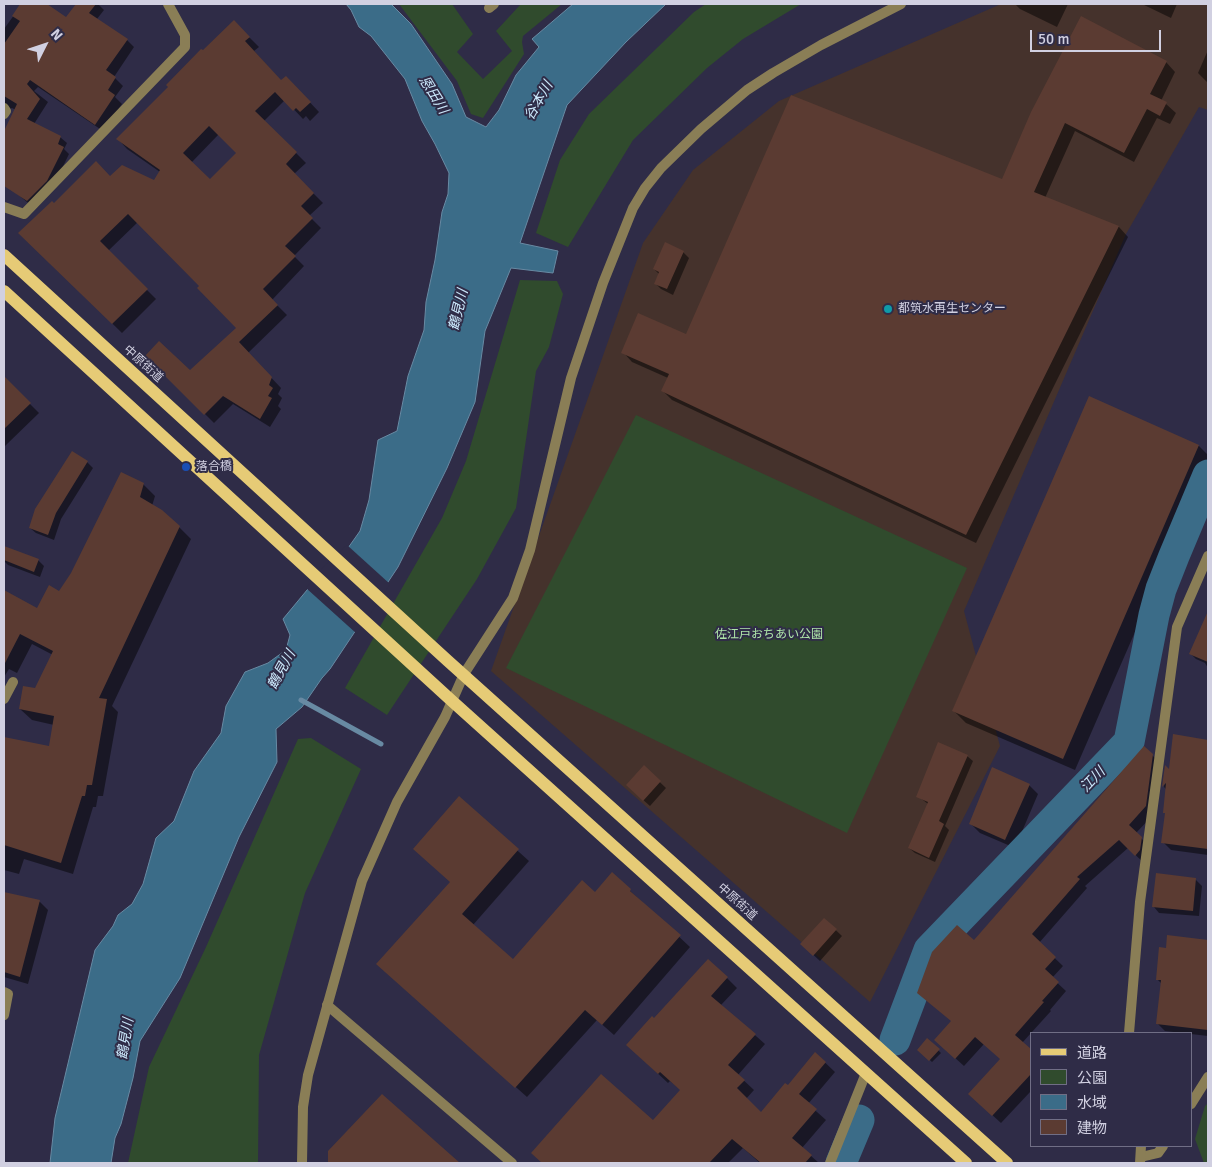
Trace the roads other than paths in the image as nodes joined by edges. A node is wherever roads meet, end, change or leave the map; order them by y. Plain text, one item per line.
1 (168, 4) edge
2 (901, 4) edge
3 (4, 108) edge
4 (4, 114) edge
5 (4, 207) edge
6 (4, 255) edge
7 (4, 291) edge
8 (1208, 556) edge
9 (464, 674) junction
10 (452, 701) junction
11 (4, 992) edge
12 (327, 1005) junction
13 (4, 1015) edge
14 (1130, 1032) edge
15 (866, 1073) junction
16 (1208, 1078) edge
17 (1192, 1102) edge
18 (1141, 1147) edge
19 (1162, 1147) edge
20 (1140, 1160) edge
21 (302, 1163) edge
22 (512, 1163) edge
23 (830, 1163) edge
24 (966, 1163) edge
25 (1007, 1163) edge

1 - 5 street
2 - 9 street
3 - 4 street
6 - 9 main road, 中原街道
7 - 10 main road
8 - 14 street
9 - 10 street
9 - 25 main road, 中原街道
10 - 12 street
10 - 15 main road
11 - 13 street
12 - 21 street
12 - 22 street
15 - 23 street
15 - 24 main road
16 - 17 street
18 - 20 street
19 - 20 street

